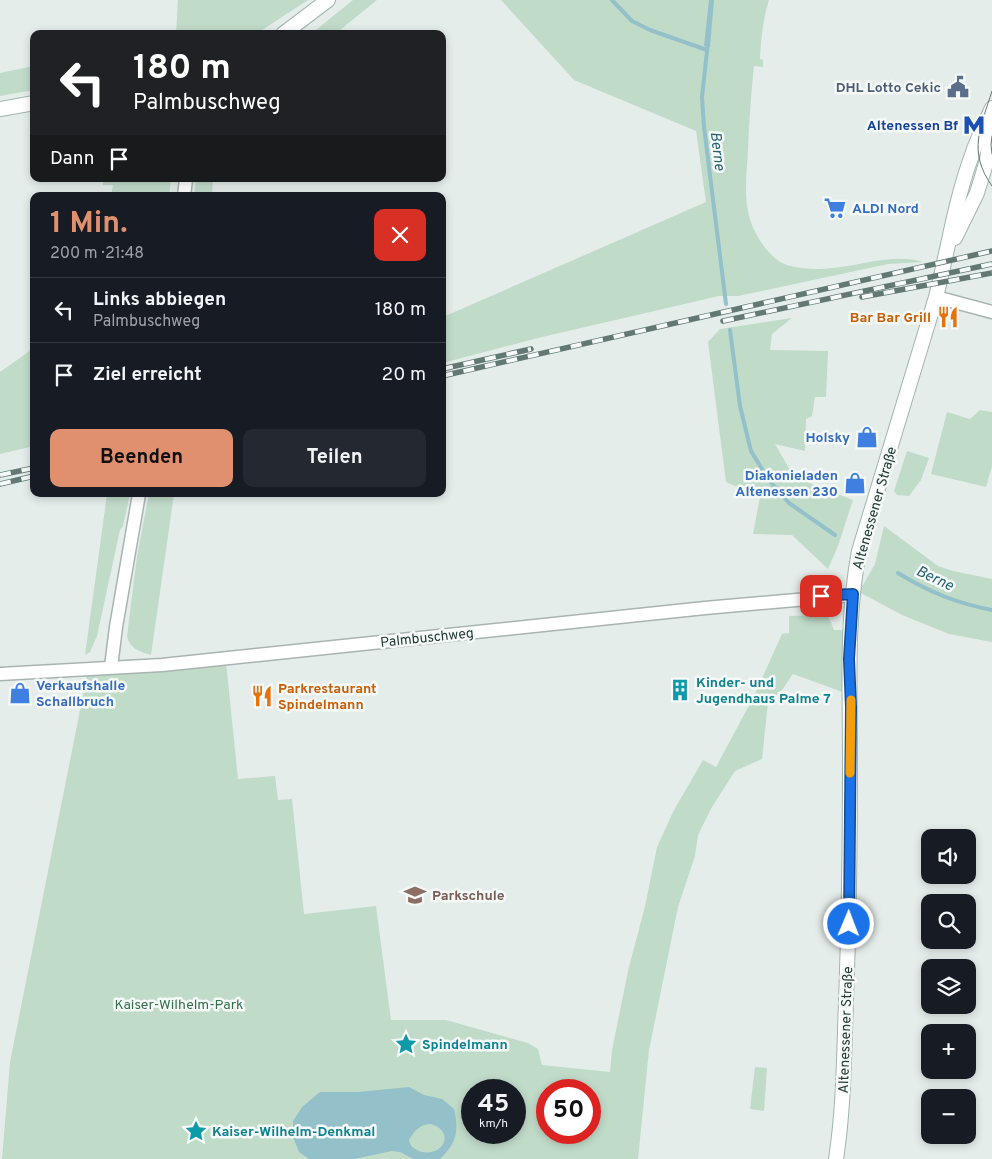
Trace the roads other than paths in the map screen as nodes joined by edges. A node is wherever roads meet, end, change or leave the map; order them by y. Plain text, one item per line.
1 (328, 0) edge
2 (288, 30) edge
3 (30, 104) edge
4 (992, 108) edge
5 (0, 109) edge
6 (992, 121) edge
7 (947, 255) junction
8 (936, 297) junction
9 (992, 312) edge
10 (138, 497) edge
11 (853, 594) junction
12 (111, 667) junction
13 (0, 674) edge
14 (836, 1159) edge

1 - 2 main road
3 - 5 main road
4 - 7 main road, Altenessener Straße
6 - 7 main road, Altenessener Straße
7 - 8 main road, Altenessener Straße
8 - 9 street
8 - 11 main road, Altenessener Straße
10 - 12 street
11 - 12 street, Palmbuschweg
11 - 14 main road, Altenessener Straße
12 - 13 street, Palmbuschweg

